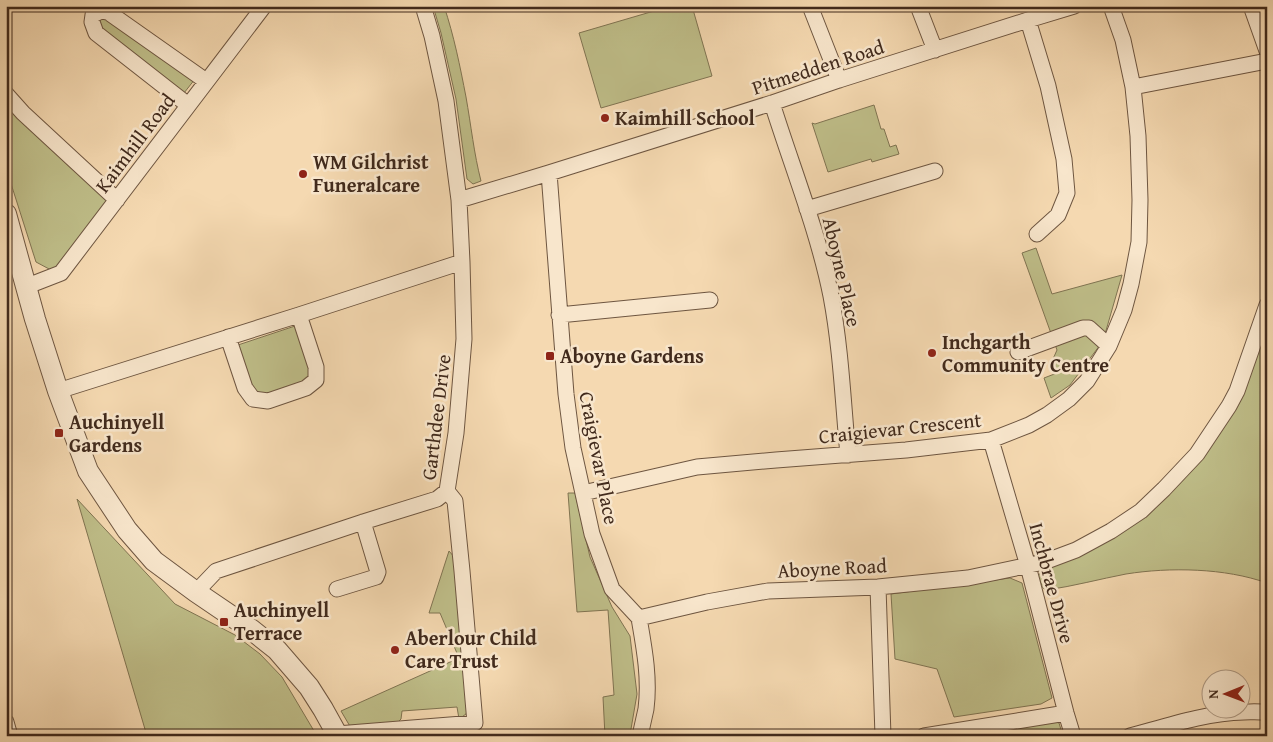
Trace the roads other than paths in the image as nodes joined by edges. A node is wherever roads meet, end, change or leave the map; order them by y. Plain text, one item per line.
1 (264, 6) edge
2 (423, 6) edge
3 (810, 6) edge
4 (918, 6) edge
5 (1074, 6) edge
6 (1111, 6) edge
7 (1251, 6) edge
8 (1028, 20) junction
9 (934, 50) junction
10 (1267, 51) edge
11 (1267, 61) edge
12 (839, 80) junction
13 (206, 82) junction
14 (1133, 86) junction
15 (6, 94) edge
16 (772, 103) junction
17 (188, 105) junction
18 (935, 171) dead end
19 (549, 173) junction
20 (118, 200) junction
21 (459, 200) junction
22 (807, 210) junction
23 (6, 214) edge
24 (1037, 234) dead end
25 (462, 262) junction
26 (25, 287) junction
27 (710, 300) dead end
28 (1267, 305) edge
29 (299, 315) junction
30 (559, 315) junction
31 (228, 337) junction
32 (1109, 346) junction
33 (1018, 352) dead end
34 (58, 391) junction
35 (992, 440) junction
36 (848, 455) junction
37 (447, 491) junction
38 (583, 493) junction
39 (363, 522) junction
40 (1028, 566) junction
41 (878, 587) junction
42 (337, 589) dead end
43 (196, 592) junction
44 (639, 618) junction
45 (1066, 713) junction
46 (1267, 713) edge
47 (6, 722) edge
48 (337, 735) edge
49 (10, 736) edge
50 (640, 736) edge
51 (884, 736) edge
52 (924, 736) edge
53 (928, 736) edge
54 (1073, 736) edge
55 (1130, 736) edge

1 - 13 street, Kaimhill Road
2 - 21 street, Garthdee Drive
3 - 12 street
4 - 9 street
5 - 8 street, Pitmedden Road
6 - 14 street, Craigievar Crescent
7 - 10 street
8 - 9 street, Pitmedden Road
8 - 24 street
9 - 12 street, Pitmedden Road
11 - 14 street
12 - 16 street, Pitmedden Road
13 - 17 street, Kaimhill Road
13 - 17 street
14 - 32 street, Craigievar Crescent
15 - 20 street
16 - 19 street, Pitmedden Road
16 - 22 street, Aboyne Place
17 - 20 street, Kaimhill Road
18 - 22 street
19 - 21 street, Pitmedden Road
19 - 30 street, Craigievar Place
20 - 26 street, Kaimhill Road
21 - 25 street, Garthdee Drive
22 - 36 street, Aboyne Place
23 - 26 street
25 - 29 street
25 - 37 street, Garthdee Drive
26 - 34 street
27 - 30 street
28 - 40 street, Aboyne Road
29 - 31 street
29 - 31 street
30 - 38 street, Craigievar Place
31 - 34 street
32 - 33 street
32 - 35 street, Craigievar Crescent
34 - 43 street
35 - 36 street, Craigievar Crescent
35 - 40 street, Inchbrae Drive
36 - 38 street, Craigievar Crescent
37 - 39 street
37 - 48 street, Garthdee Drive
38 - 44 street, Craigievar Place
39 - 42 street
39 - 43 street
40 - 41 street, Aboyne Road
40 - 45 street, Inchbrae Drive
41 - 44 street, Aboyne Road
41 - 51 street
43 - 48 street
44 - 50 street
45 - 53 street
45 - 54 street, Inchbrae Drive
46 - 55 street
47 - 49 street
52 - 53 street

